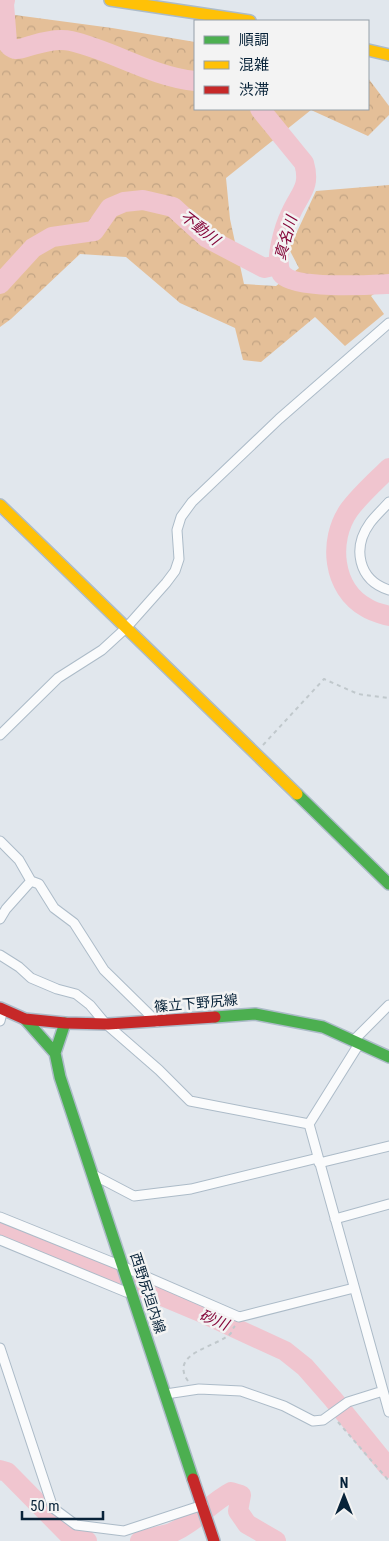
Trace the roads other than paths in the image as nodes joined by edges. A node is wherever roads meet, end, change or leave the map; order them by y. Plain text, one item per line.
1 (110, 0) edge
2 (243, 20) edge
3 (369, 50) edge
4 (389, 55) edge
5 (389, 323) edge
6 (385, 333) edge
7 (389, 502) edge
8 (0, 506) edge
9 (389, 590) edge
10 (126, 628) junction
11 (0, 735) edge
12 (0, 841) edge
13 (31, 881) junction
14 (389, 884) edge
15 (0, 919) edge
16 (0, 955) edge
17 (389, 1005) edge
18 (1, 1013) edge
19 (24, 1019) junction
20 (157, 1022) junction
21 (65, 1023) junction
22 (108, 1024) junction
23 (356, 1042) junction
24 (55, 1053) junction
25 (389, 1058) edge
26 (309, 1124) junction
27 (389, 1146) edge
28 (319, 1161) junction
29 (92, 1174) junction
30 (389, 1204) edge
31 (0, 1217) edge
32 (335, 1219) junction
33 (0, 1240) edge
34 (125, 1270) junction
35 (354, 1288) junction
36 (131, 1291) junction
37 (0, 1348) edge
38 (383, 1391) junction
39 (166, 1394) junction
40 (389, 1412) edge
41 (203, 1505) junction
42 (214, 1541) edge

1 - 2 main road
3 - 4 main road
5 - 6 street
6 - 10 street
7 - 9 street
8 - 10 main road
10 - 11 street
10 - 14 main road
12 - 13 street
13 - 15 street
13 - 20 street
16 - 22 street
17 - 23 street
18 - 19 main road, 篠立下野尻線
19 - 21 main road, 篠立下野尻線
19 - 24 main road
20 - 22 main road, 篠立下野尻線
20 - 23 main road, 篠立下野尻線
21 - 22 main road, 篠立下野尻線
21 - 24 main road
22 - 26 street
23 - 25 main road, 篠立下野尻線
23 - 26 street
24 - 29 main road, 西野尻垣内線
26 - 28 street
27 - 28 street
28 - 29 street
28 - 32 street
29 - 34 main road, 西野尻垣内線
30 - 32 street
31 - 34 street
32 - 35 street
33 - 36 street
34 - 35 street
34 - 36 main road, 西野尻垣内線
35 - 38 street
36 - 39 main road, 西野尻垣内線
37 - 41 street
38 - 39 street
38 - 40 street
39 - 41 main road, 西野尻垣内線
41 - 42 main road, 西野尻垣内線

